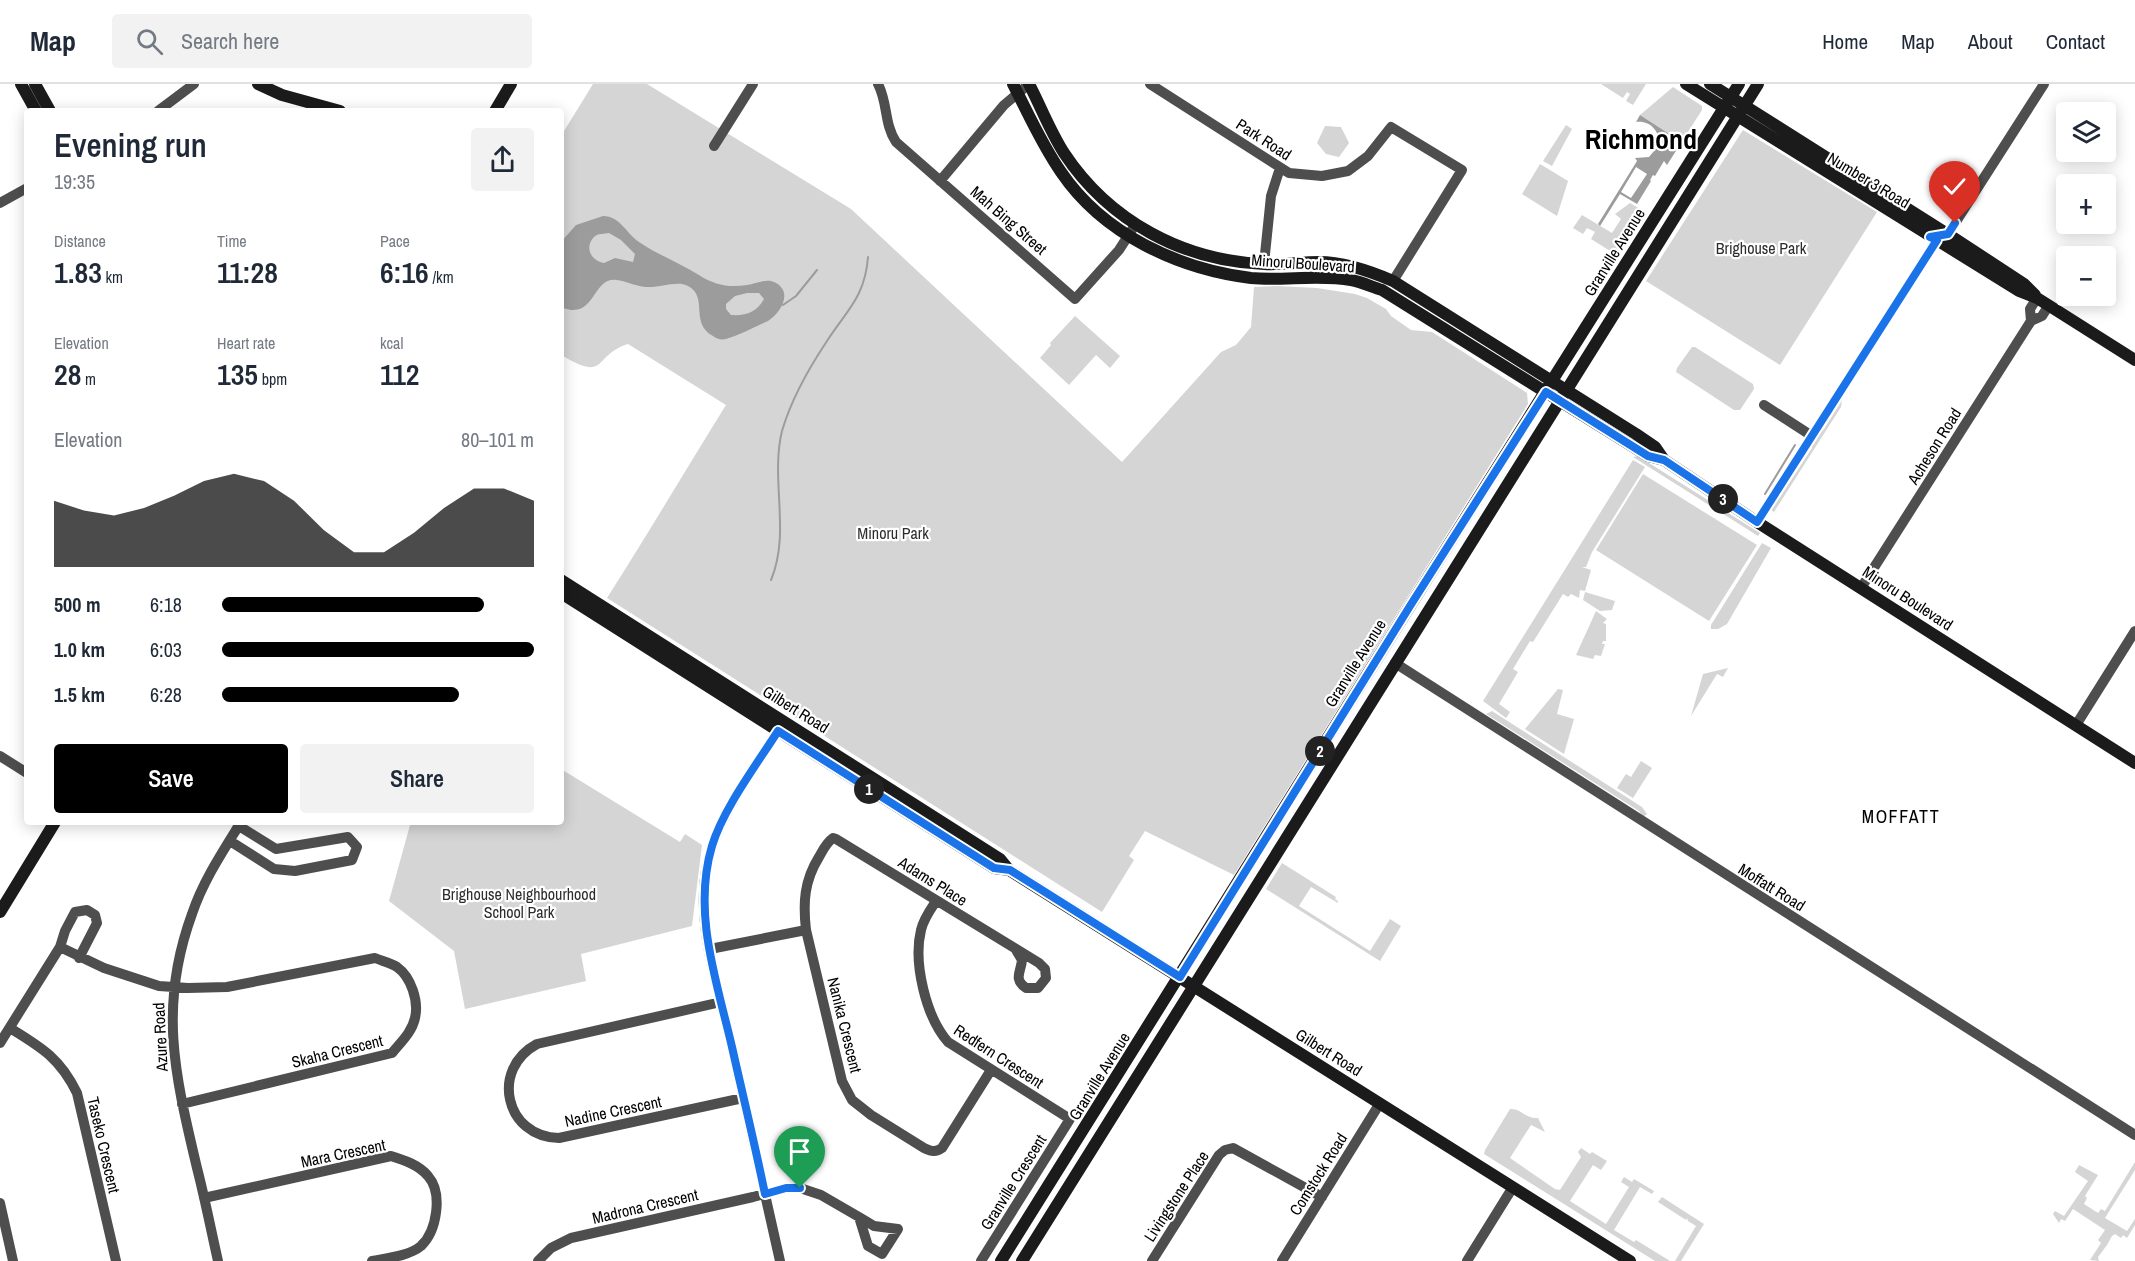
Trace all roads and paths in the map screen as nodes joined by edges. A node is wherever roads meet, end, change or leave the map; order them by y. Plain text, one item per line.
1 (21, 84) edge
2 (35, 84) edge
3 (194, 84) edge
4 (258, 84) edge
5 (511, 84) edge
6 (753, 84) edge
7 (878, 84) edge
8 (1029, 84) edge
9 (1150, 84) edge
10 (1686, 84) edge
11 (1710, 84) edge
12 (1739, 84) edge
13 (1758, 84) edge
14 (2044, 84) edge
15 (1015, 89) edge
16 (1727, 103) junction
17 (34, 108) edge
18 (48, 108) edge
19 (162, 108) edge
20 (329, 108) edge
21 (497, 108) edge
22 (1740, 111) junction
23 (714, 146) dead end
24 (1280, 168) junction
25 (940, 181) junction
26 (24, 190) edge
27 (0, 203) edge
28 (1135, 225) junction
29 (1128, 236) junction
30 (1938, 237) junction
31 (1264, 264) junction
32 (1393, 281) junction
33 (2037, 298) junction
34 (2049, 305) junction
35 (2031, 321) junction
36 (2135, 360) edge
37 (1549, 387) junction
38 (1562, 395) junction
39 (1764, 405) dead end
40 (1812, 436) junction
41 (1757, 522) junction
42 (564, 582) edge
43 (1861, 588) junction
44 (564, 595) edge
45 (2135, 631) edge
46 (1395, 663) junction
47 (2076, 725) junction
48 (781, 726) junction
49 (0, 756) edge
50 (2135, 763) edge
51 (24, 771) edge
52 (53, 825) edge
53 (239, 825) edge
54 (241, 825) edge
55 (833, 838) joint
56 (230, 841) junction
57 (936, 901) junction
58 (0, 912) edge
59 (806, 930) junction
60 (60, 947) junction
61 (710, 949) junction
62 (1016, 951) dead end
63 (79, 958) junction
64 (1180, 977) junction
65 (1194, 986) junction
66 (174, 987) junction
67 (721, 1002) junction
68 (10, 1028) junction
69 (0, 1043) edge
70 (990, 1070) junction
71 (743, 1098) junction
72 (1380, 1103) junction
73 (182, 1104) junction
74 (1070, 1119) joint
75 (2135, 1135) edge
76 (1513, 1187) junction
77 (765, 1194) junction
78 (1322, 1197) junction
79 (204, 1198) junction
80 (0, 1203) edge
81 (859, 1217) dead end
82 (4, 1237) edge
83 (14, 1261) edge
84 (116, 1261) edge
85 (218, 1261) edge
86 (372, 1261) edge
87 (538, 1261) edge
88 (780, 1261) edge
89 (981, 1261) edge
90 (1002, 1261) edge
91 (1022, 1261) edge
92 (1152, 1261) edge
93 (1282, 1261) edge
94 (1467, 1261) edge
95 (1630, 1261) edge

1 - 17 main road
2 - 18 main road
3 - 19 street
4 - 20 main road
5 - 21 main road
6 - 23 street
7 - 25 street, Mah Bing Street
8 - 15 street
8 - 28 main road, Minoru Boulevard
9 - 24 street, Park Road
10 - 16 main road, Number 3 Road
11 - 16 main road, Number 3 Road
12 - 16 main road, Granville Avenue
13 - 22 main road, Granville Avenue
14 - 30 street
15 - 25 street
15 - 29 main road, Minoru Boulevard
16 - 22 main road, Number 3 Road
16 - 37 main road, Granville Avenue
22 - 30 main road, Number 3 Road
22 - 30 main road, Number 3 Road
22 - 38 main road, Granville Avenue
24 - 31 street
24 - 32 street, Park Road
25 - 29 street, Mah Bing Street
26 - 27 street
28 - 29 street, Mah Bing Street
28 - 31 main road, Minoru Boulevard
29 - 37 main road, Minoru Boulevard
30 - 33 main road, Number 3 Road
30 - 40 street
31 - 32 main road, Minoru Boulevard
32 - 37 main road, Minoru Boulevard
33 - 34 main road, Number 3 Road
33 - 35 street, Acheson Road
34 - 35 street, Acheson Road
34 - 36 main road, Number 3 Road
35 - 43 street, Acheson Road
37 - 38 main road, Minoru Boulevard
37 - 64 main road, Granville Avenue
38 - 41 main road, Minoru Boulevard
38 - 46 main road, Granville Avenue
39 - 40 street
40 - 41 street
41 - 43 main road, Minoru Boulevard
42 - 48 main road, Gilbert Road
43 - 47 main road, Minoru Boulevard
44 - 48 main road, Gilbert Road
45 - 47 street
46 - 65 main road, Granville Avenue
46 - 75 street, Moffatt Road
47 - 50 main road, Minoru Boulevard
48 - 61 street
48 - 64 main road, Gilbert Road
49 - 51 street
52 - 58 main road
53 - 56 street, Azure Road
54 - 56 street
55 - 57 street, Adams Place
55 - 59 street, Nanika Crescent
56 - 66 street, Azure Road
57 - 62 street, Adams Place
57 - 70 street, Redfern Crescent
59 - 61 street
59 - 70 street, Nanika Crescent
60 - 63 street, Skaha Crescent
60 - 63 street
60 - 68 street
61 - 67 street
63 - 66 street, Skaha Crescent
64 - 65 main road, Gilbert Road
64 - 90 main road, Granville Avenue
65 - 72 main road, Gilbert Road
65 - 91 main road, Granville Avenue
66 - 73 street, Azure Road
66 - 73 street, Skaha Crescent
67 - 71 street
67 - 71 street, Nadine Crescent
68 - 69 street
68 - 84 street, Taseko Crescent
70 - 74 street, Redfern Crescent
71 - 77 street
72 - 76 main road, Gilbert Road
72 - 78 street, Comstock Road
73 - 79 street, Azure Road
74 - 89 street, Granville Crescent
76 - 94 street
76 - 95 main road, Gilbert Road
77 - 81 street, Madrona Crescent
77 - 87 street, Madrona Crescent
77 - 88 street
78 - 92 street, Livingstone Place
78 - 93 street, Comstock Road
79 - 85 street, Azure Road
79 - 86 street, Mara Crescent
80 - 82 street
82 - 83 street

